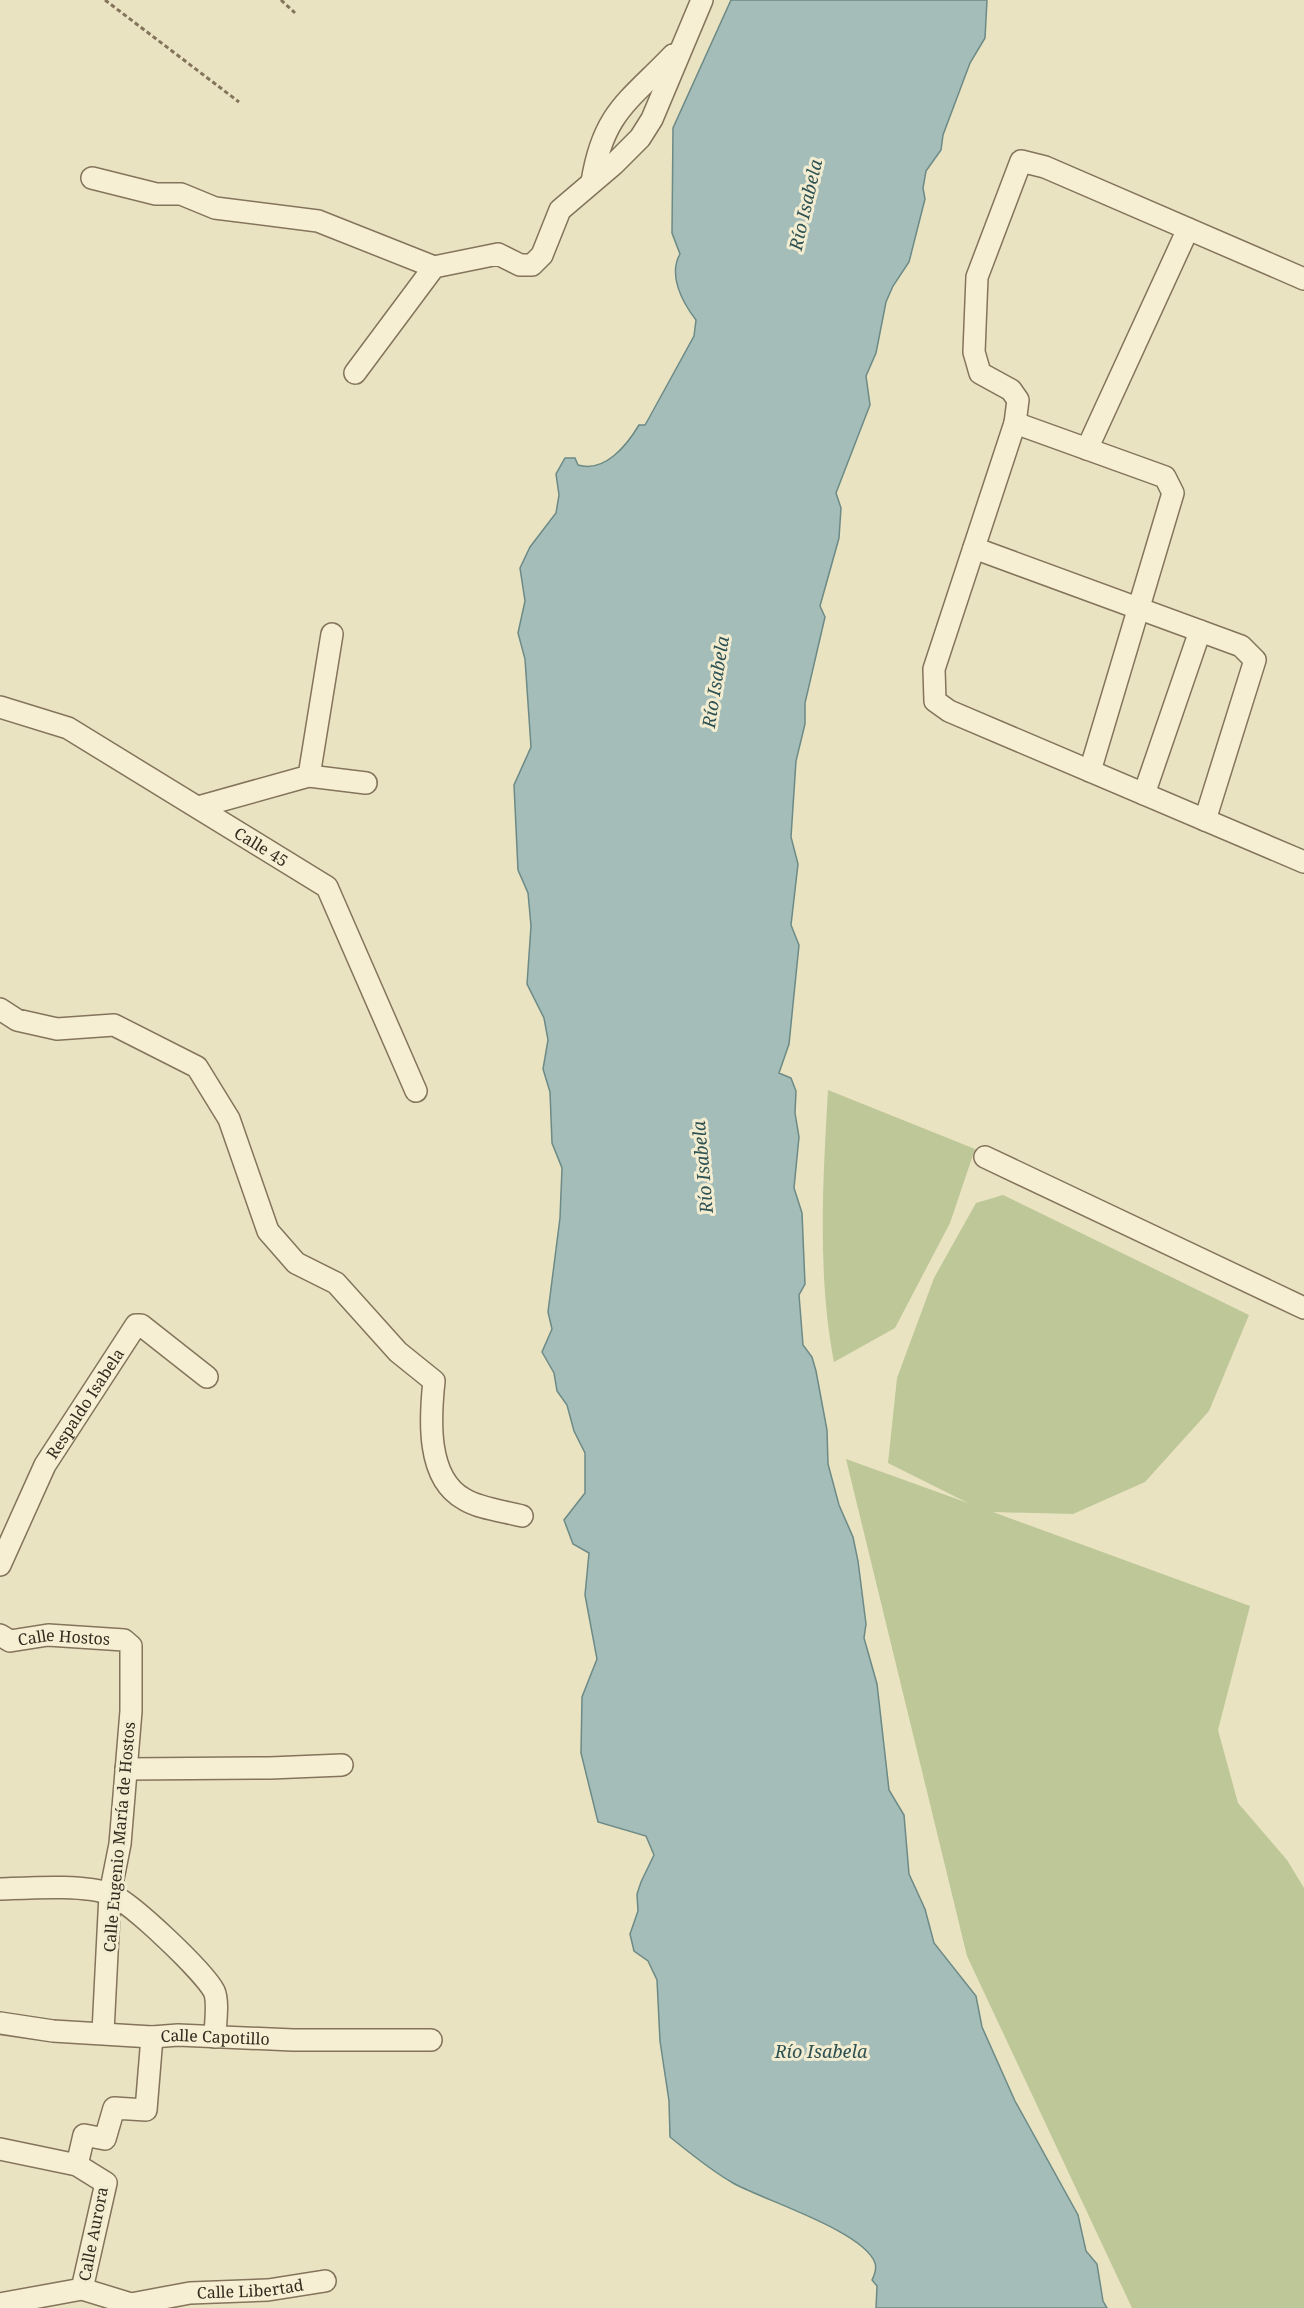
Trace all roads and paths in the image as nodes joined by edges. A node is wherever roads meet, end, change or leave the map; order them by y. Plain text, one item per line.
1 (105, 0) edge
2 (281, 0) edge
3 (702, 0) edge
4 (295, 13) dead end
5 (684, 44) junction
6 (239, 102) dead end
7 (92, 178) dead end
8 (592, 182) junction
9 (1188, 229) junction
10 (434, 267) junction
11 (1304, 279) edge
12 (355, 373) dead end
13 (1015, 423) junction
14 (1087, 450) junction
15 (974, 548) junction
16 (1138, 610) junction
17 (1200, 631) junction
18 (332, 634) dead end
19 (0, 707) edge
20 (1090, 771) junction
21 (309, 776) junction
22 (366, 783) dead end
23 (1144, 794) junction
24 (198, 807) junction
25 (1205, 820) junction
26 (1304, 862) edge
27 (0, 1009) edge
28 (416, 1091) dead end
29 (985, 1157) dead end
30 (1304, 1308) edge
31 (207, 1377) dead end
32 (522, 1516) dead end
33 (0, 1565) edge
34 (0, 1635) edge
35 (128, 1642) joint
36 (342, 1765) dead end
37 (126, 1769) junction
38 (0, 1889) edge
39 (110, 1894) junction
40 (0, 2024) edge
41 (103, 2032) junction
42 (153, 2037) junction
43 (215, 2037) junction
44 (431, 2040) dead end
45 (0, 2149) edge
46 (77, 2165) junction
47 (325, 2281) dead end
48 (82, 2289) junction
49 (0, 2304) edge

1 - 6 path
2 - 4 path
3 - 5 street
5 - 8 street
5 - 8 street
7 - 10 street
8 - 10 street
9 - 11 street
9 - 13 street
9 - 14 street
10 - 12 street
13 - 14 street
13 - 15 street
14 - 16 street
15 - 16 street
15 - 20 street
16 - 17 street
16 - 20 street
17 - 23 street
17 - 25 street
18 - 21 street
19 - 24 street, Calle 45
20 - 23 street
21 - 22 street
21 - 24 street
23 - 25 street
24 - 28 street, Calle 45
25 - 26 street
27 - 32 street
29 - 30 street
31 - 33 street, Respaldo Isabela
34 - 35 street, Calle Hostos
35 - 37 street, Calle Eugenio María de Hostos
36 - 37 street
37 - 39 street, Calle Eugenio María de Hostos
38 - 39 street
39 - 41 street, Calle Eugenio María de Hostos
39 - 43 street
40 - 41 street, Calle Capotillo
41 - 42 street, Calle Capotillo
42 - 43 street, Calle Capotillo
42 - 46 street
43 - 44 street, Calle Capotillo
45 - 46 street, Calle Aurora
46 - 48 street, Calle Aurora
47 - 48 street, Calle Libertad
48 - 49 street, Calle Libertad

